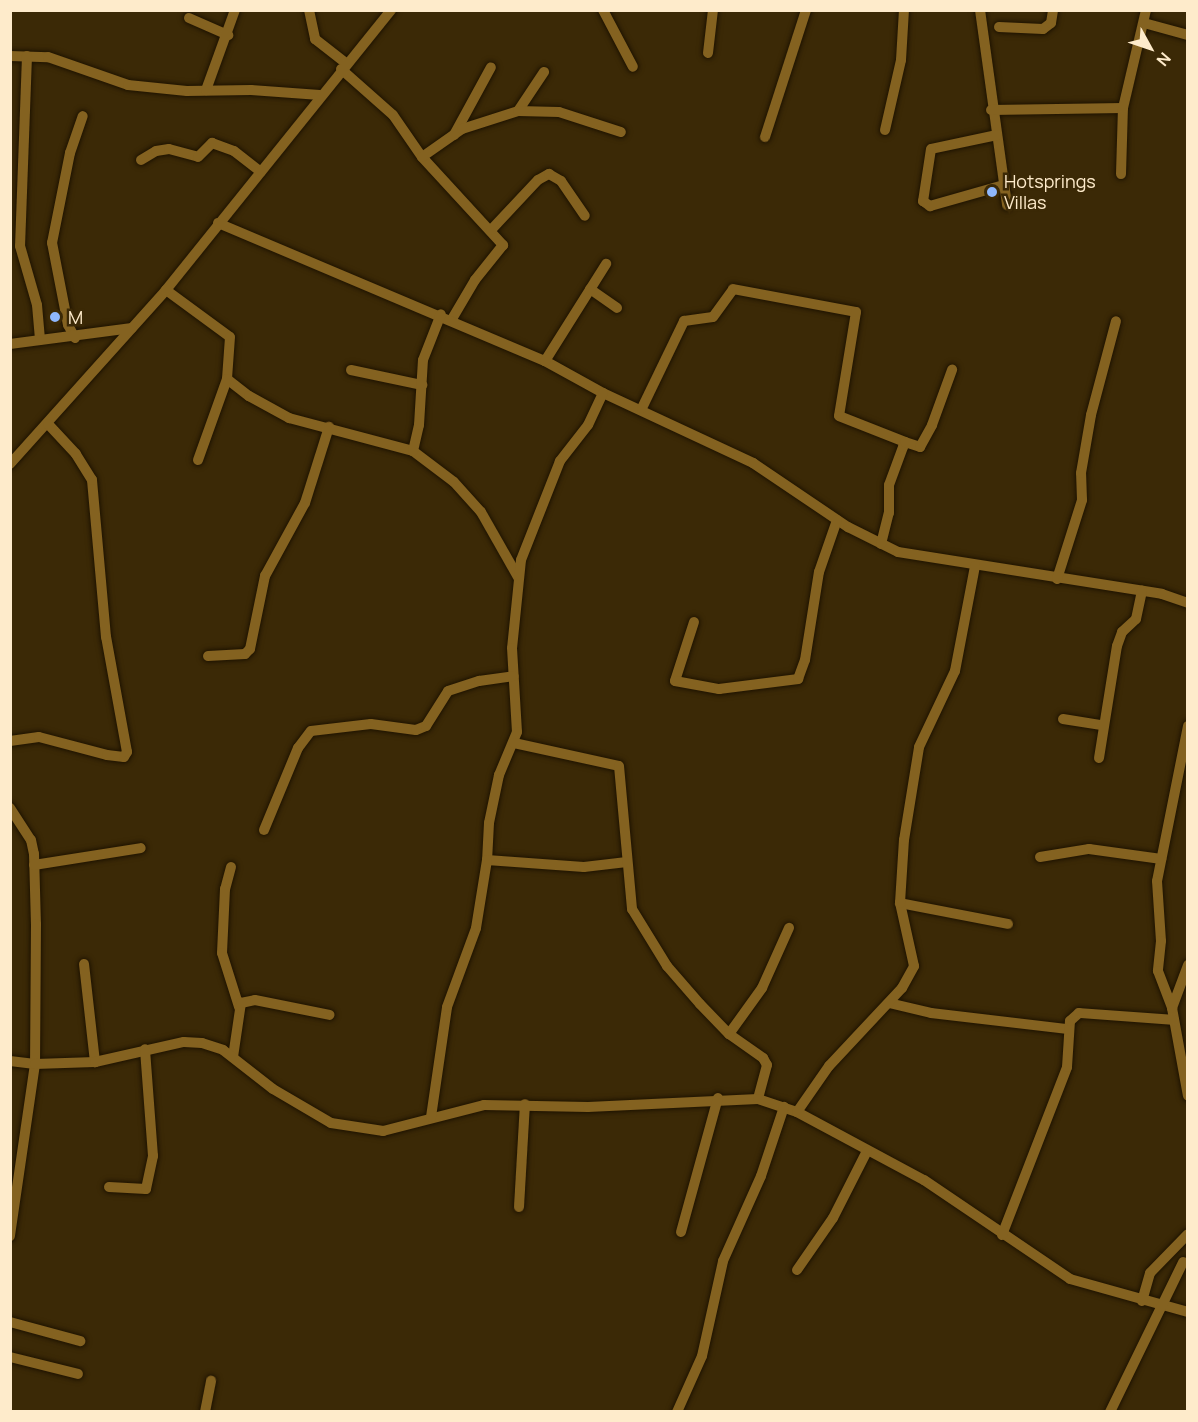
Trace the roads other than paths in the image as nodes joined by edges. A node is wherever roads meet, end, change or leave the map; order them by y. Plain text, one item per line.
1 (235, 10) edge
2 (309, 10) edge
3 (391, 10) edge
4 (603, 10) edge
5 (713, 10) edge
6 (806, 10) edge
7 (904, 10) edge
8 (980, 10) edge
9 (1053, 10) edge
10 (1146, 10) edge
11 (189, 18) dead end
12 (1144, 23) junction
13 (999, 27) dead end
14 (228, 35) junction
15 (1188, 35) edge
16 (708, 53) dead end
17 (10, 56) edge
18 (27, 56) junction
19 (344, 66) junction
20 (491, 67) dead end
21 (633, 67) dead end
22 (544, 72) dead end
23 (206, 90) junction
24 (320, 94) junction
25 (1123, 108) junction
26 (992, 110) junction
27 (518, 111) junction
28 (83, 116) dead end
29 (885, 130) dead end
30 (621, 132) dead end
31 (453, 135) junction
32 (997, 135) junction
33 (765, 137) dead end
34 (422, 157) junction
35 (141, 160) dead end
36 (261, 172) junction
37 (1121, 174) dead end
38 (1004, 185) junction
39 (1007, 205) dead end
40 (585, 216) dead end
41 (218, 223) junction
42 (491, 230) junction
43 (606, 264) dead end
44 (590, 289) junction
45 (166, 290) junction
46 (617, 308) dead end
47 (441, 314) junction
48 (452, 319) junction
49 (1116, 321) dead end
50 (132, 328) junction
51 (75, 338) junction
52 (40, 340) junction
53 (10, 344) edge
54 (545, 361) junction
55 (351, 370) dead end
56 (952, 370) dead end
57 (227, 379) junction
58 (422, 385) junction
59 (603, 393) junction
60 (642, 408) junction
61 (48, 424) junction
62 (329, 427) junction
63 (905, 442) junction
64 (413, 451) junction
65 (198, 460) dead end
66 (10, 464) edge
67 (837, 520) junction
68 (881, 544) junction
69 (975, 566) junction
70 (518, 577) junction
71 (1058, 579) junction
72 (1142, 591) junction
73 (1188, 603) edge
74 (694, 622) dead end
75 (208, 656) dead end
76 (514, 676) junction
77 (1063, 719) dead end
78 (1102, 725) junction
79 (1188, 726) edge
80 (10, 741) edge
81 (514, 743) junction
82 (1099, 758) dead end
83 (10, 808) edge
84 (264, 830) dead end
85 (141, 848) dead end
86 (1040, 857) dead end
87 (1161, 859) junction
88 (487, 860) junction
89 (627, 862) junction
90 (34, 865) junction
91 (231, 867) dead end
92 (900, 903) junction
93 (1008, 924) dead end
94 (789, 928) dead end
95 (84, 964) dead end
96 (1188, 965) edge
97 (889, 1003) junction
98 (239, 1007) junction
99 (1172, 1008) junction
100 (330, 1015) dead end
101 (1174, 1020) junction
102 (1068, 1029) junction
103 (729, 1034) junction
104 (145, 1049) junction
105 (233, 1057) junction
106 (10, 1061) edge
107 (95, 1062) junction
108 (35, 1064) junction
109 (1188, 1096) edge
110 (718, 1098) junction
111 (759, 1099) junction
112 (525, 1104) junction
113 (784, 1107) junction
114 (797, 1112) junction
115 (431, 1117) junction
116 (867, 1151) junction
117 (15, 1185) edge
118 (109, 1187) dead end
119 (519, 1207) dead end
120 (681, 1232) dead end
121 (1188, 1234) edge
122 (1002, 1235) junction
123 (10, 1236) edge
124 (1183, 1262) dead end
125 (797, 1270) dead end
126 (1143, 1301) junction
127 (1161, 1302) junction
128 (1188, 1312) edge
129 (10, 1322) edge
130 (81, 1341) dead end
131 (10, 1358) edge
132 (78, 1374) dead end
133 (211, 1381) dead end
134 (205, 1412) edge
135 (677, 1412) edge
136 (1110, 1412) edge

1 - 14 street
2 - 19 street
3 - 19 street
4 - 21 street
5 - 16 street
6 - 33 street
7 - 29 street
8 - 26 street
9 - 13 street
10 - 12 street
11 - 14 street
12 - 15 street
12 - 25 street
14 - 23 street
17 - 18 street
18 - 23 street
18 - 52 street
19 - 24 street
19 - 34 street
20 - 31 street
22 - 27 street
23 - 24 street
24 - 36 street
25 - 26 street
25 - 37 street
26 - 32 street
27 - 30 street
27 - 31 street
28 - 51 street
31 - 34 street
32 - 38 street
32 - 38 street
34 - 42 street
35 - 36 street
36 - 41 street
38 - 39 street
40 - 42 street
41 - 45 street
41 - 47 street
42 - 48 street
43 - 44 street
44 - 46 street
44 - 54 street
45 - 50 street
45 - 57 street
47 - 48 street
47 - 58 street
48 - 54 street
49 - 71 street
50 - 51 street
50 - 61 street
51 - 52 street
52 - 53 street
54 - 59 street
55 - 58 street
56 - 63 street
57 - 62 street
57 - 65 street
58 - 64 street
59 - 60 street
59 - 70 street
60 - 63 street
60 - 67 street
61 - 66 street
61 - 80 street
62 - 64 street
62 - 75 street
63 - 68 street
64 - 70 street
67 - 68 street
67 - 74 street
68 - 69 street
69 - 71 street
69 - 92 street
70 - 76 street
71 - 72 street
72 - 73 street
72 - 78 street
76 - 81 street
76 - 84 street
77 - 78 street
78 - 82 street
79 - 87 street
81 - 88 street
81 - 89 street
83 - 90 street
85 - 90 street
86 - 87 street
87 - 99 street
88 - 89 street
88 - 115 street
89 - 103 street
90 - 108 street
91 - 98 street
92 - 93 street
92 - 97 street
94 - 103 street
95 - 107 street
96 - 99 street
97 - 102 street
97 - 114 street
98 - 100 street
98 - 105 street
99 - 101 street
101 - 102 street
101 - 109 street
102 - 122 street
103 - 111 street
104 - 105 street
104 - 107 street
104 - 118 street
105 - 115 street
106 - 108 street
107 - 108 street
108 - 117 street
110 - 111 street
110 - 112 street
110 - 120 street
111 - 113 street
112 - 115 street
112 - 119 street
113 - 114 street
113 - 135 street
114 - 116 street
116 - 122 street
116 - 125 street
117 - 123 street
121 - 126 street
122 - 126 street
124 - 127 street
126 - 127 street
127 - 128 street
127 - 136 street
129 - 130 street
131 - 132 street
133 - 134 street

